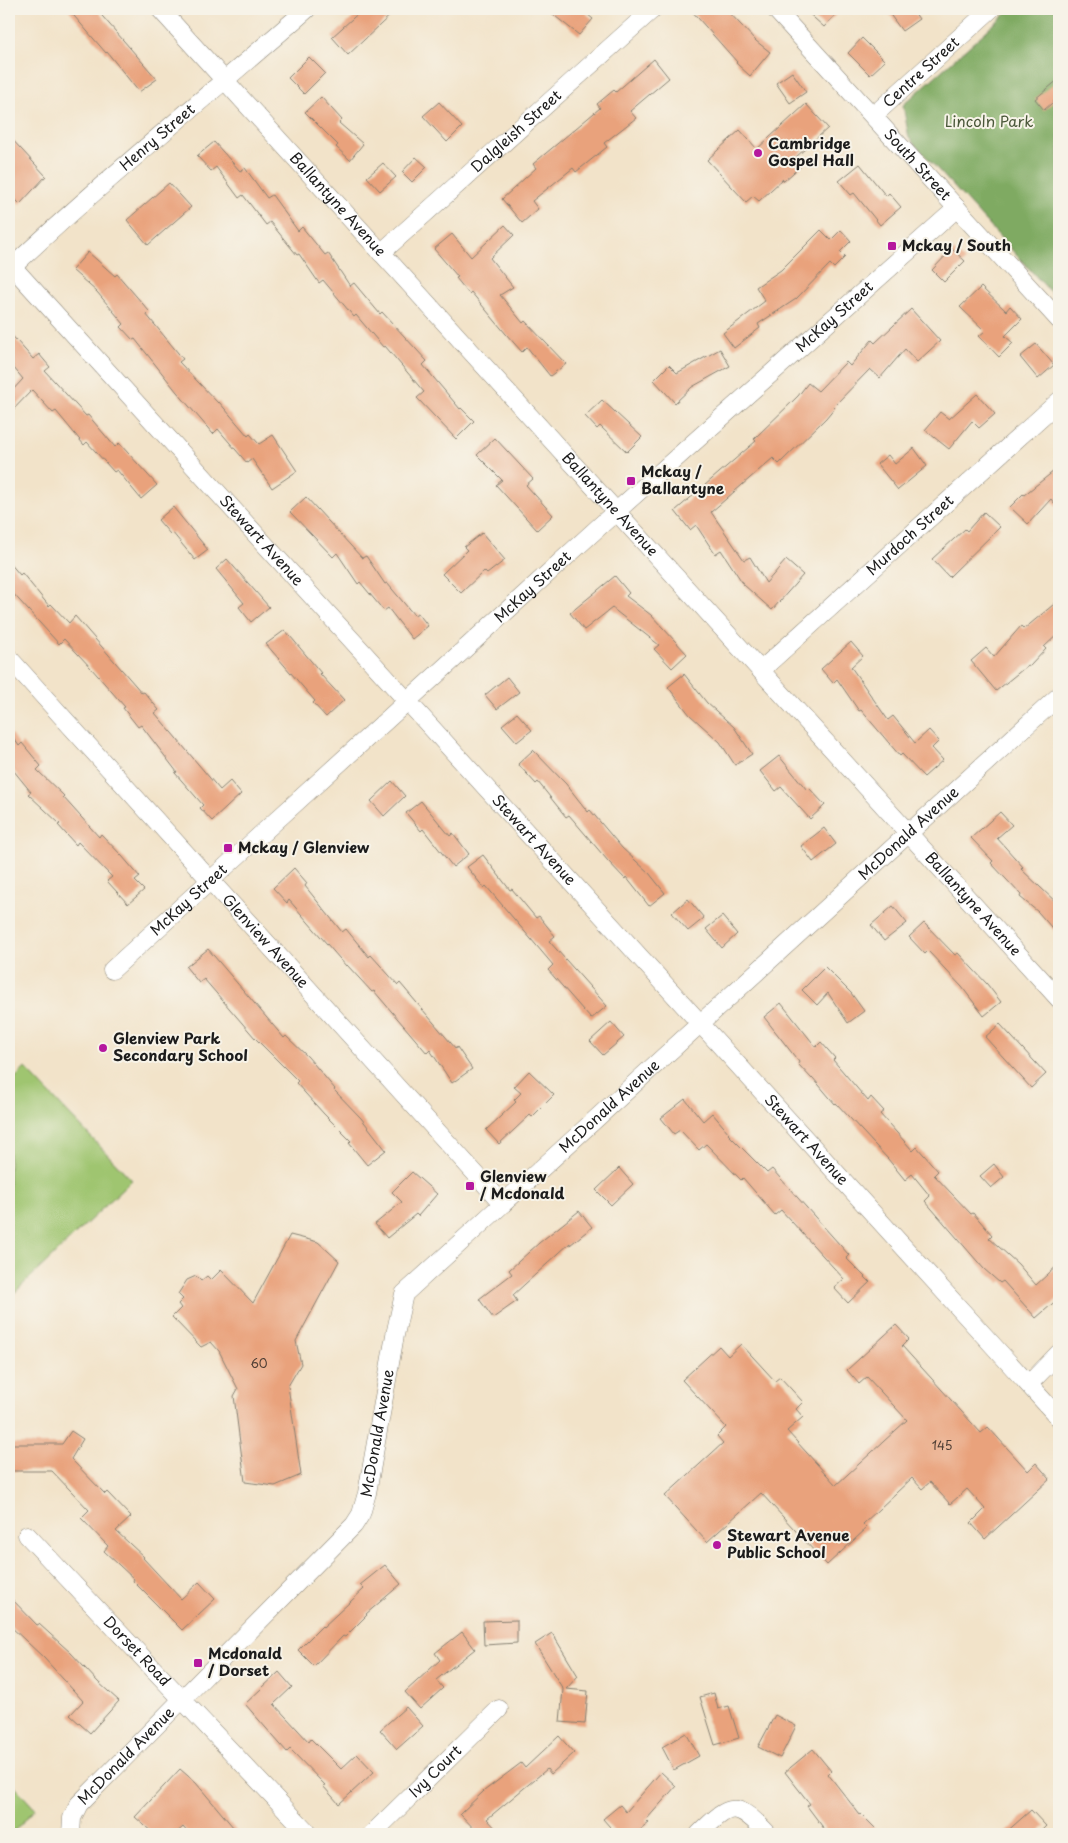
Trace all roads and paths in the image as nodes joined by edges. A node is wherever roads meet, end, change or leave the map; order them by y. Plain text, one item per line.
1 (160, 9) edge
2 (307, 9) edge
3 (653, 9) edge
4 (775, 9) edge
5 (991, 9) edge
6 (224, 80) junction
7 (873, 116) junction
8 (957, 208) junction
9 (381, 253) junction
10 (10, 266) edge
11 (1059, 320) edge
12 (1059, 401) edge
13 (617, 511) junction
14 (9, 658) edge
15 (761, 670) junction
16 (1059, 696) edge
17 (408, 701) junction
18 (908, 833) junction
19 (211, 880) junction
20 (112, 970) dead end
21 (1059, 998) edge
22 (700, 1022) junction
23 (502, 1203) junction
24 (1059, 1353) edge
25 (1029, 1384) junction
26 (1059, 1418) edge
27 (27, 1535) dead end
28 (182, 1699) junction
29 (498, 1709) dead end
30 (71, 1834) edge
31 (308, 1834) edge
32 (372, 1834) edge
33 (699, 1834) edge
34 (768, 1834) edge

1 - 6 street, Ballantyne Avenue
2 - 6 street, Henry Street
3 - 9 street, Dalgleish Street
4 - 7 street, South Street
5 - 7 street, Centre Street
6 - 9 street, Ballantyne Avenue
6 - 10 street, Henry Street
7 - 8 street, South Street
8 - 11 street, South Street
8 - 13 street, McKay Street
9 - 13 street, Ballantyne Avenue
10 - 17 street, Stewart Avenue
12 - 15 street, Murdoch Street
13 - 15 street, Ballantyne Avenue
13 - 17 street, McKay Street
14 - 19 street, Glenview Avenue
15 - 18 street, Ballantyne Avenue
16 - 18 street, McDonald Avenue
17 - 19 street, McKay Street
17 - 22 street, Stewart Avenue
18 - 21 street, Ballantyne Avenue
18 - 22 street, McDonald Avenue
19 - 20 street, McKay Street
19 - 23 street, Glenview Avenue
22 - 23 street, McDonald Avenue
22 - 25 street, Stewart Avenue
23 - 28 street, McDonald Avenue
24 - 25 street
25 - 26 street, Stewart Avenue
27 - 28 street, Dorset Road
28 - 30 street, McDonald Avenue
28 - 31 street, Dorset Road
29 - 32 street, Ivy Court
33 - 34 street

